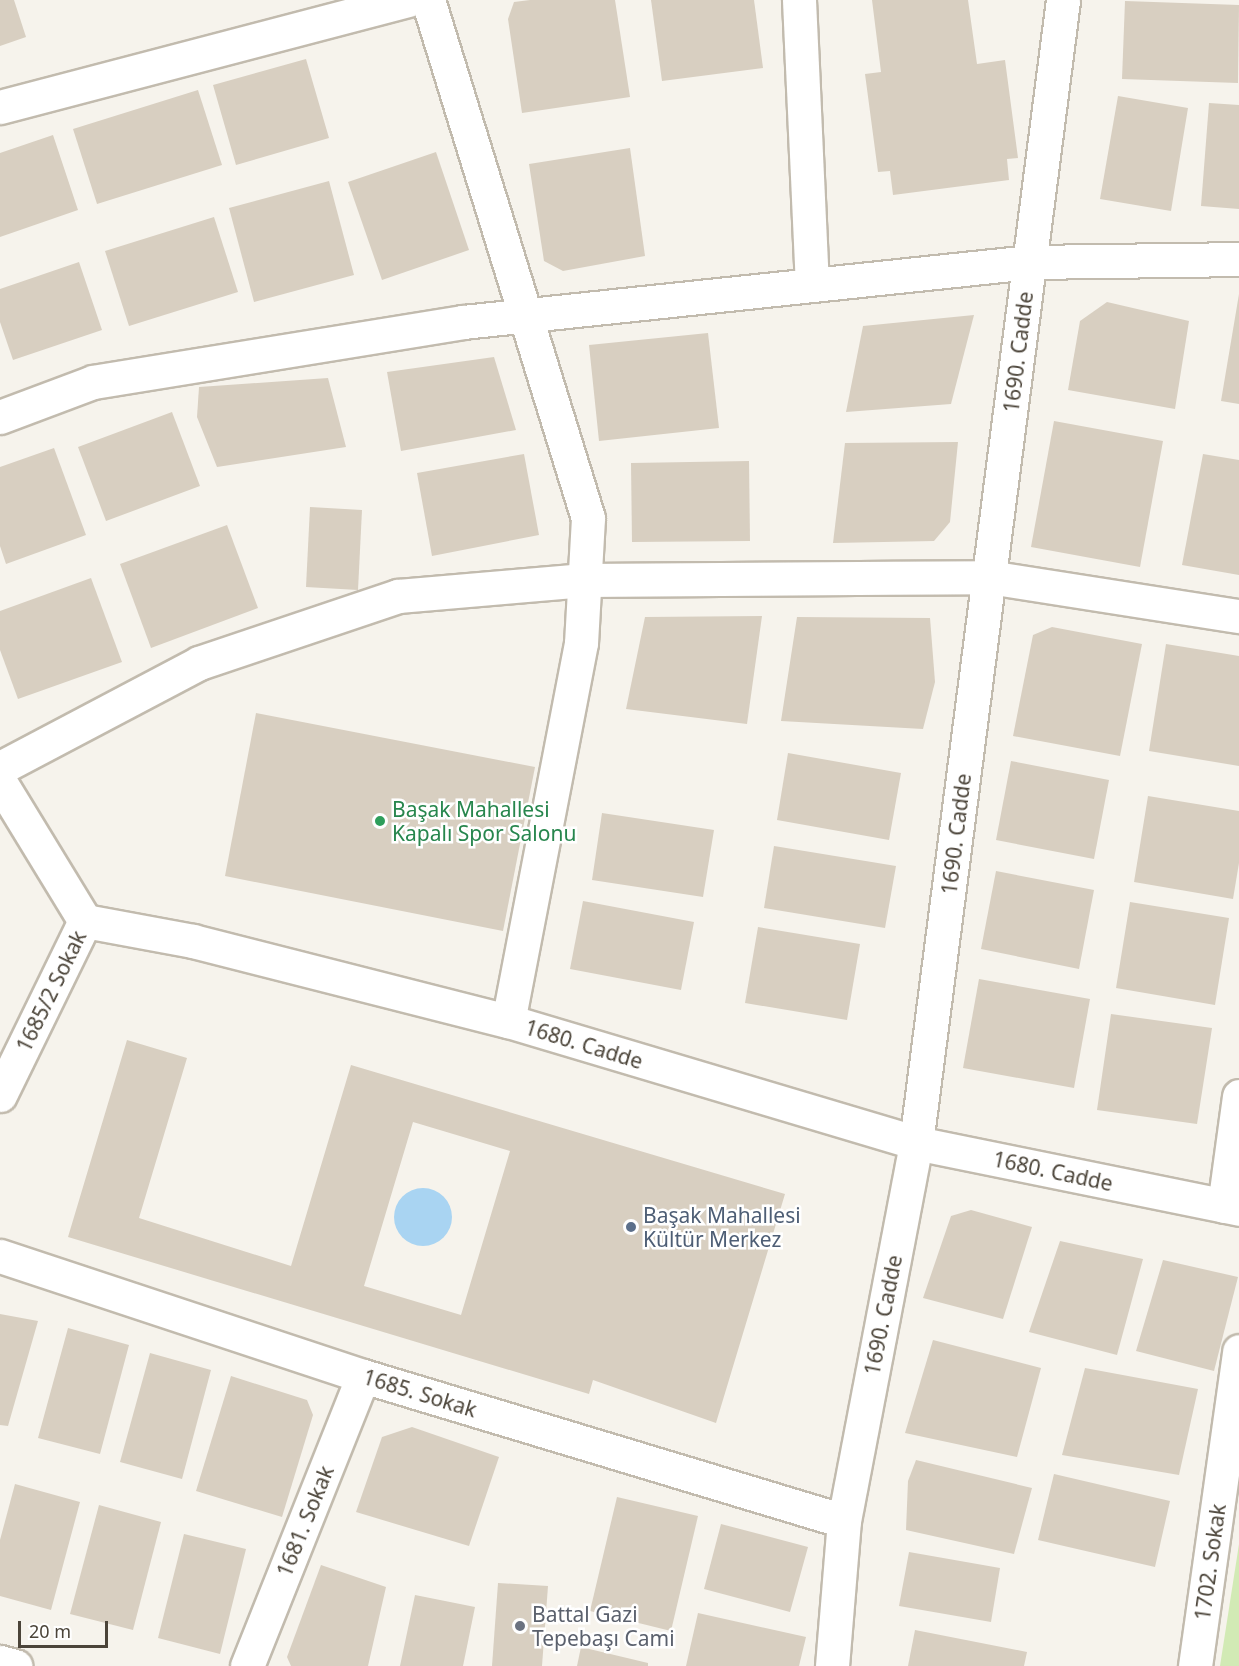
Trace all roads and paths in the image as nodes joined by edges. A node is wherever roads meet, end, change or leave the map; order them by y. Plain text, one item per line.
1 (408, 0) edge
2 (428, 0) edge
3 (799, 0) edge
4 (1063, 0) edge
5 (0, 107) edge
6 (1239, 259) edge
7 (1030, 262) junction
8 (812, 284) junction
9 (525, 315) junction
10 (0, 417) edge
11 (989, 577) junction
12 (584, 580) junction
13 (1239, 616) edge
14 (0, 768) edge
15 (0, 782) edge
16 (85, 921) junction
17 (508, 1021) junction
18 (0, 1095) edge
19 (1239, 1096) edge
20 (916, 1143) junction
21 (1232, 1208) edge
22 (0, 1256) edge
23 (1239, 1351) edge
24 (363, 1376) junction
25 (844, 1521) junction
26 (0, 1662) edge
27 (15, 1666) edge
28 (247, 1666) edge
29 (832, 1666) edge
30 (1195, 1666) edge

1 - 5 street
2 - 9 street
3 - 8 street
4 - 7 street, 1690. Cadde
6 - 7 street
7 - 8 street
7 - 11 street, 1690. Cadde
8 - 9 street
9 - 10 street
9 - 12 street
11 - 12 street
11 - 13 street
11 - 20 street, 1690. Cadde
12 - 14 street
12 - 17 street
15 - 16 street
16 - 17 street, 1680. Cadde
16 - 18 street, 1685/2 Sokak
17 - 20 street, 1680. Cadde
19 - 21 street
20 - 21 street, 1680. Cadde
20 - 25 street, 1690. Cadde
22 - 24 street, 1685. Sokak
23 - 30 street, 1702. Sokak
24 - 25 street, 1685. Sokak
24 - 28 street, 1681. Sokak
25 - 29 street, 1690. Cadde
26 - 27 street

